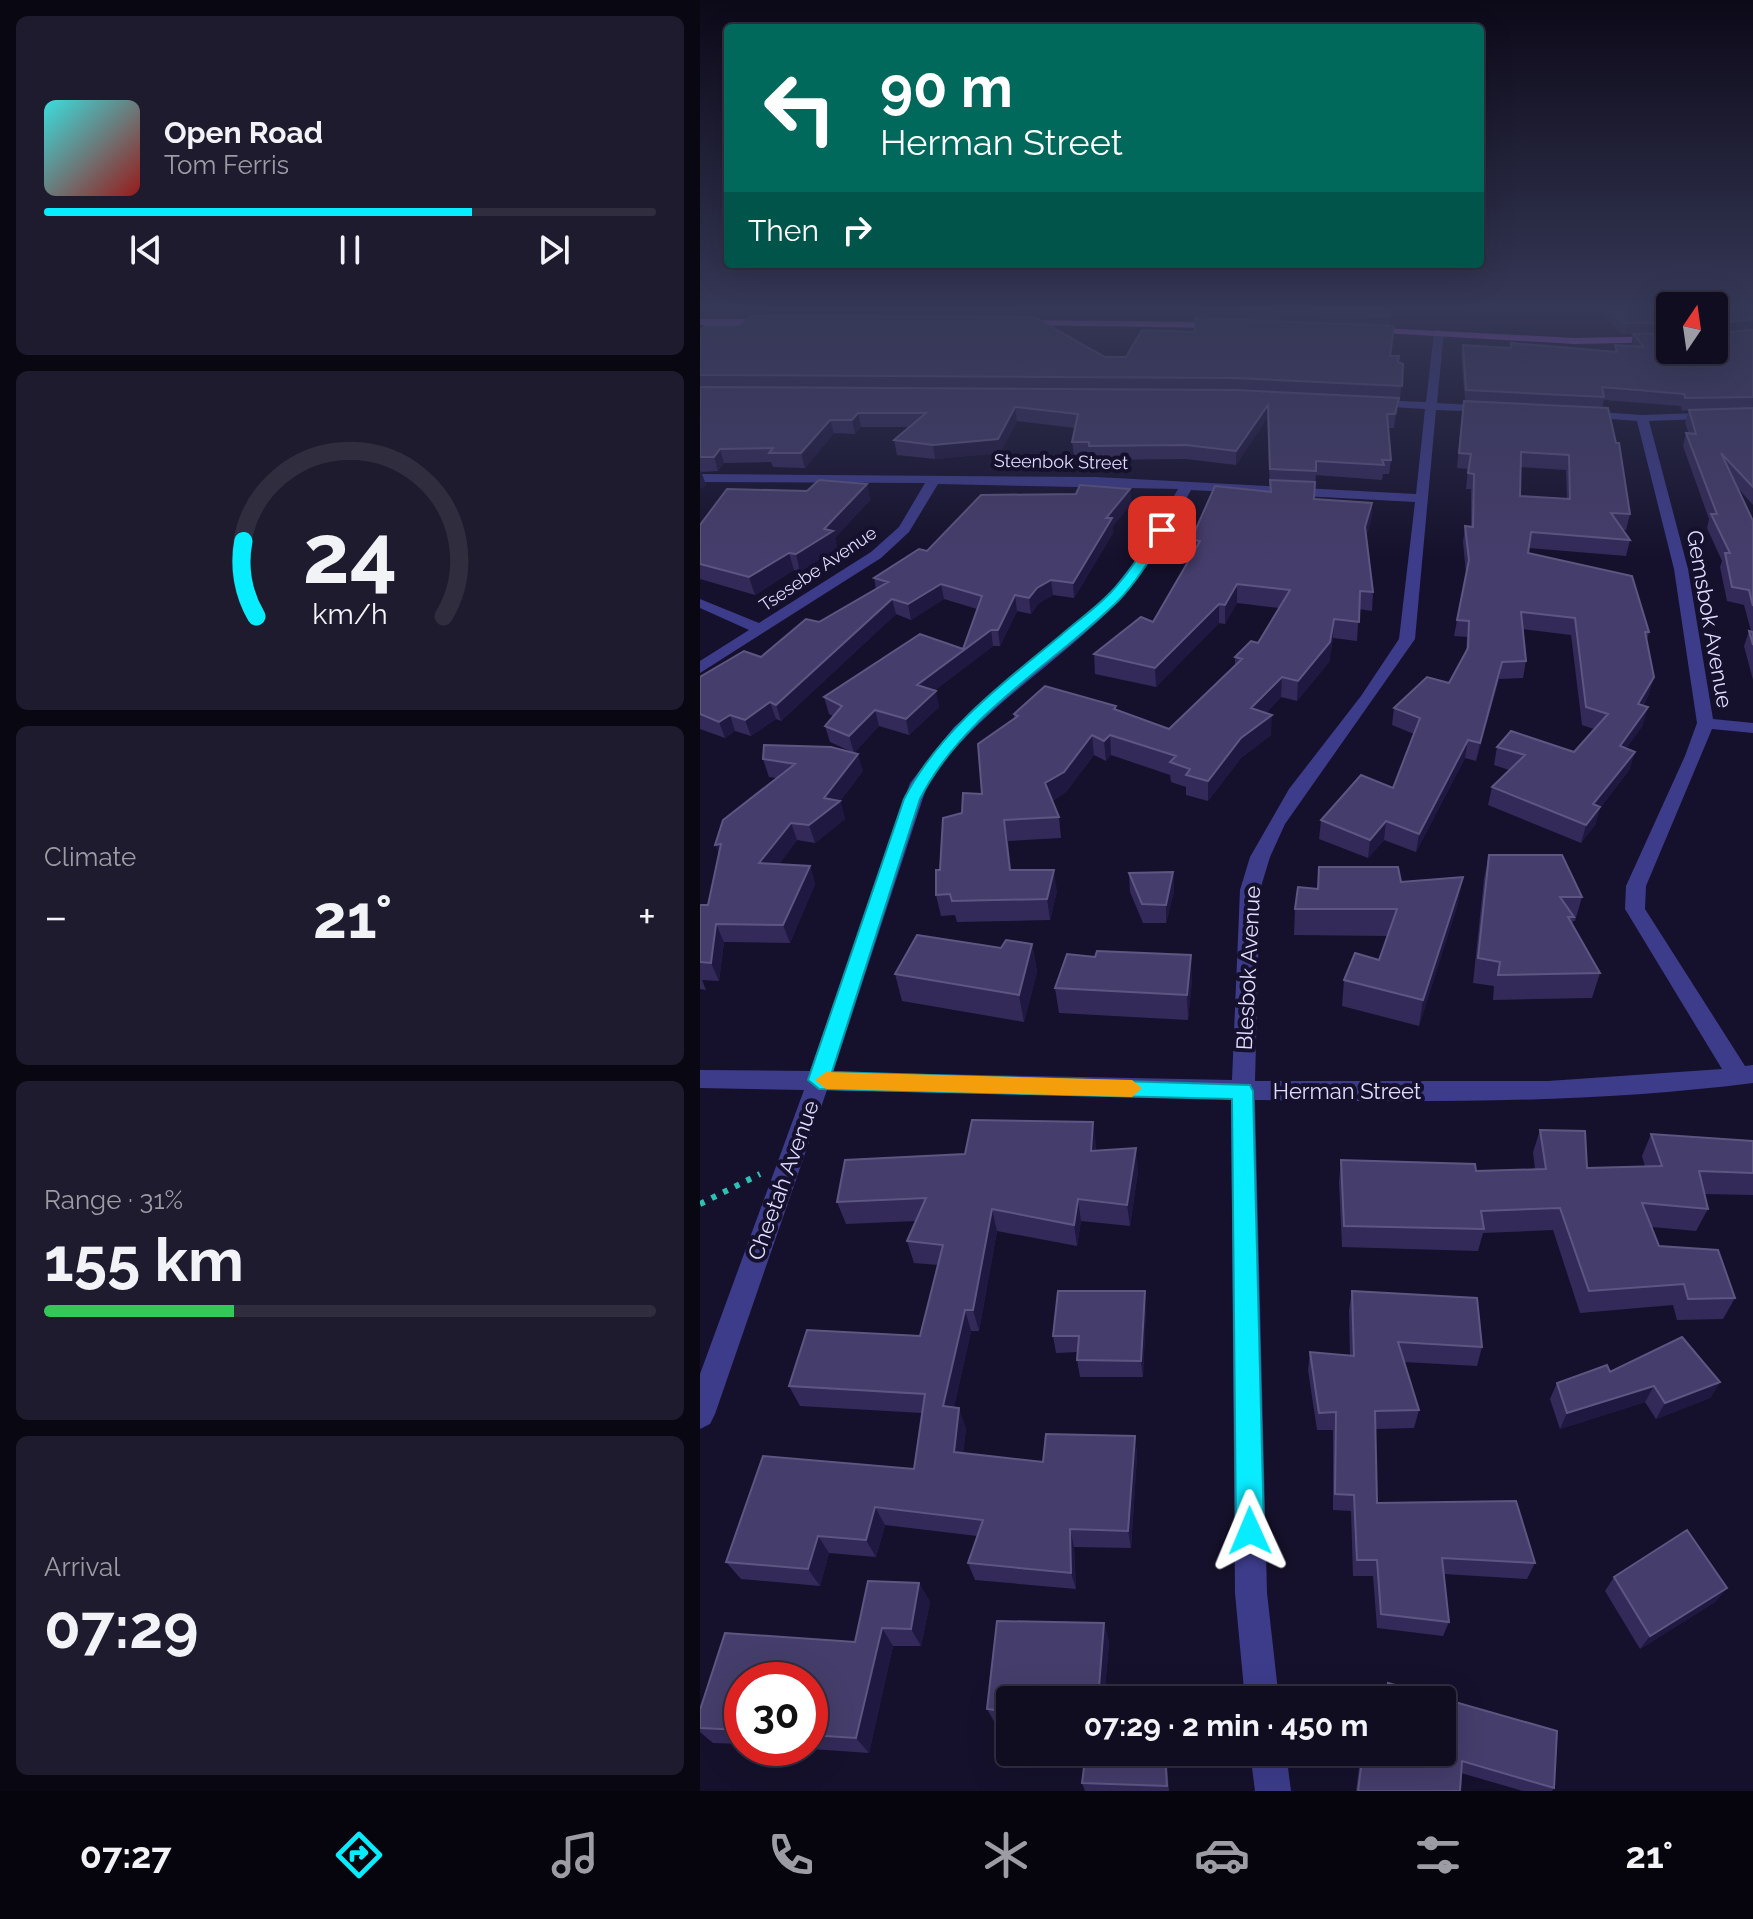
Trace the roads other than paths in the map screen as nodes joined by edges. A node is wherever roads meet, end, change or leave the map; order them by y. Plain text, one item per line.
1 (1432, 392) edge
2 (1354, 402) edge
3 (1431, 405) junction
4 (1507, 410) edge
5 (1567, 413) edge
6 (1753, 414) edge
7 (1642, 418) junction
8 (700, 478) edge
9 (935, 478) junction
10 (1187, 485) junction
11 (1420, 498) junction
12 (700, 603) edge
13 (760, 629) junction
14 (700, 668) edge
15 (1705, 723) junction
16 (1753, 728) edge
17 (1746, 1075) edge
18 (700, 1079) edge
19 (819, 1080) junction
20 (1242, 1091) junction
21 (700, 1414) edge
22 (1261, 1686) edge
23 (1270, 1766) edge
24 (1273, 1791) edge

1 - 3 street, Blesbok Avenue
2 - 3 street
3 - 4 street
3 - 11 street, Blesbok Avenue
5 - 7 street
6 - 7 street
7 - 15 street, Gemsbok Avenue
8 - 9 street, Steenbok Street
9 - 10 street, Steenbok Street
9 - 13 street, Tsesebe Avenue
10 - 11 street, Steenbok Street
10 - 19 street, Cheetah Avenue
11 - 20 street, Blesbok Avenue
12 - 13 street
13 - 14 street, Tsesebe Avenue
15 - 16 street
15 - 17 street, Gemsbok Avenue
17 - 20 street, Herman Street
18 - 19 street, Herman Street
19 - 20 street, Herman Street
19 - 21 street, Cheetah Avenue
20 - 22 street, Blesbok Avenue
23 - 24 street

